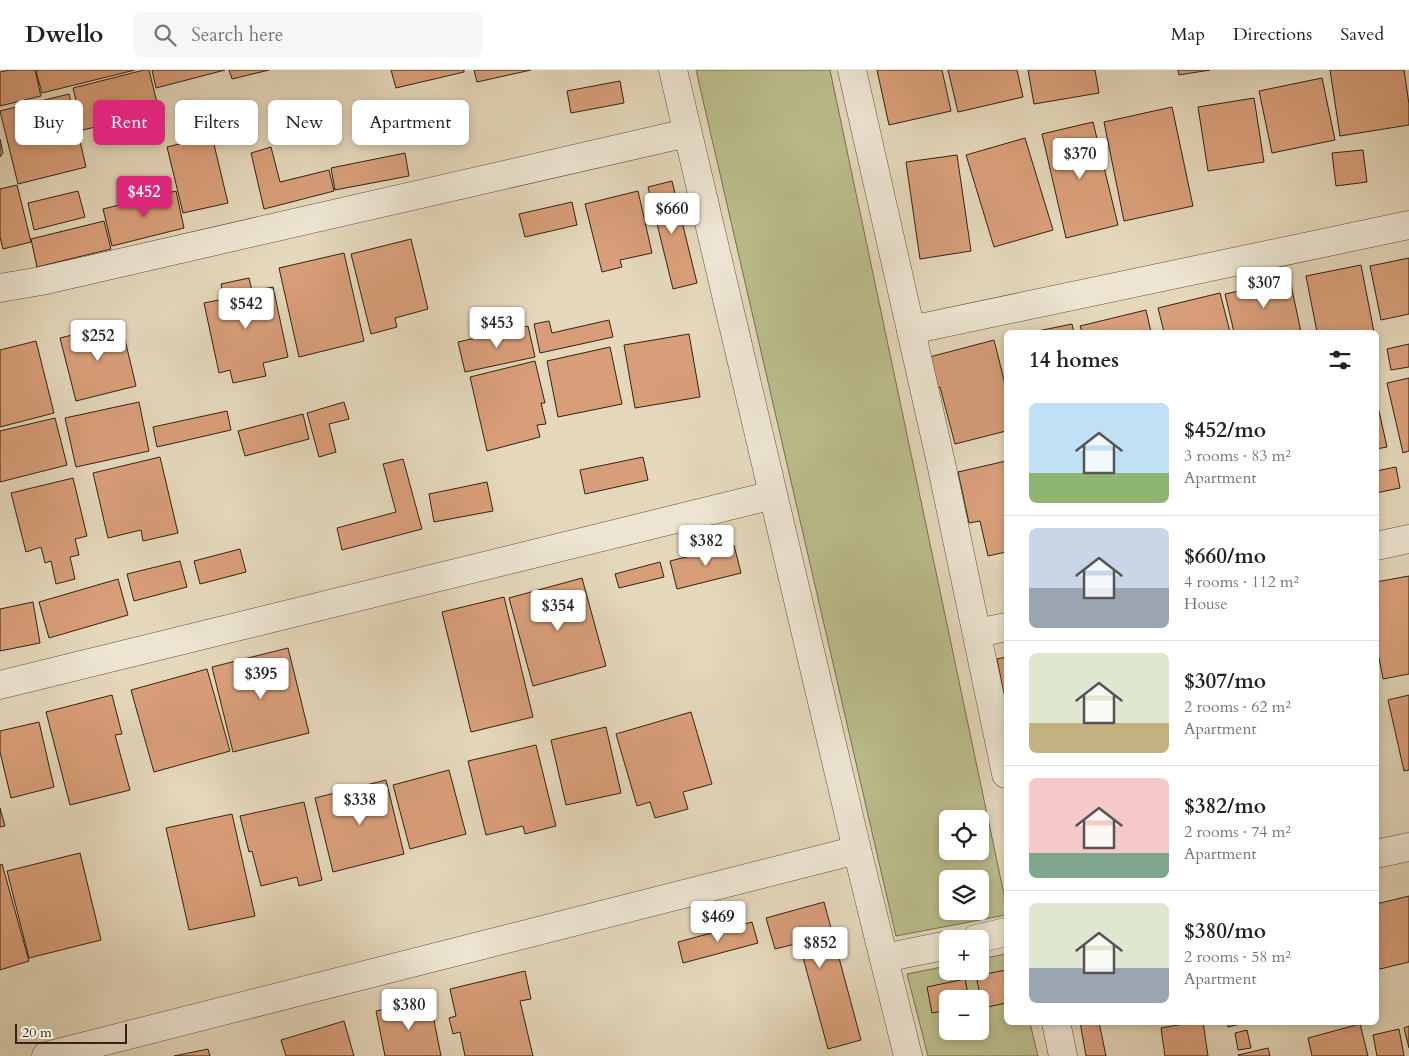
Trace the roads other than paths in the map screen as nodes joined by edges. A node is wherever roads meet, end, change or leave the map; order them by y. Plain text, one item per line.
1 (673, 70) edge
2 (852, 70) edge
3 (687, 133) junction
4 (1409, 225) edge
5 (0, 288) edge
6 (912, 330) junction
7 (773, 495) junction
8 (1409, 539) edge
9 (1379, 545) edge
10 (1004, 627) edge
11 (978, 633) junction
12 (0, 685) edge
13 (1004, 764) edge
14 (1409, 847) edge
15 (857, 850) junction
16 (1379, 853) edge
17 (1004, 932) edge
18 (989, 936) edge
19 (939, 947) edge
20 (884, 958) junction
21 (1057, 1025) edge
22 (46, 1056) edge
23 (908, 1056) edge
24 (1063, 1056) edge

1 - 3 street
2 - 6 street
3 - 5 street
3 - 7 street
4 - 6 street
6 - 11 street
7 - 12 street
7 - 15 street
8 - 9 street
10 - 11 street
11 - 13 street
14 - 16 street
15 - 20 street
15 - 22 street
17 - 18 street
19 - 20 street
20 - 23 street
21 - 24 street

